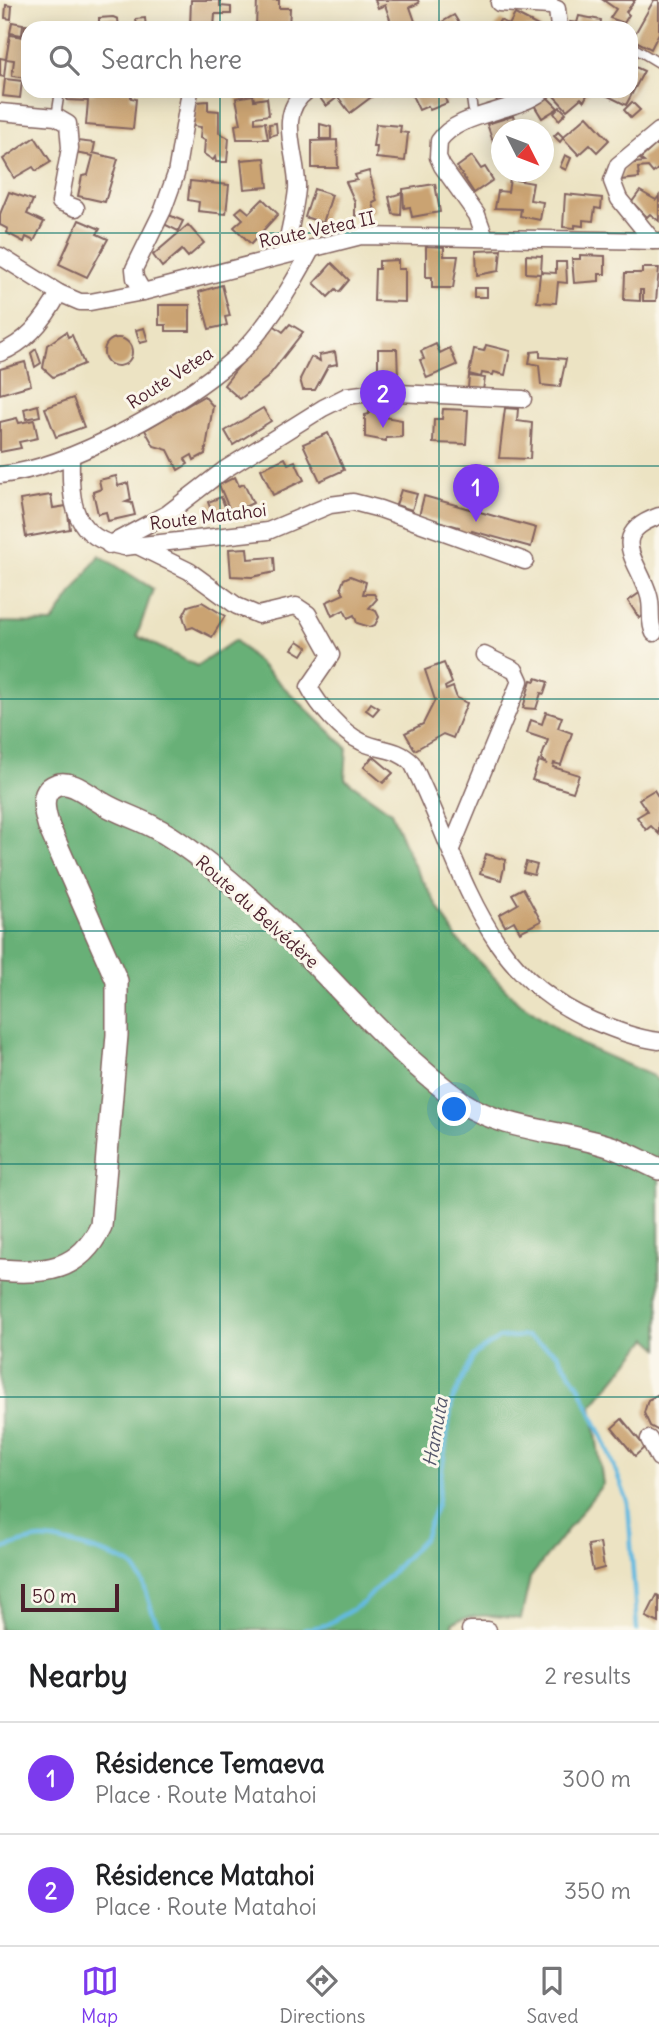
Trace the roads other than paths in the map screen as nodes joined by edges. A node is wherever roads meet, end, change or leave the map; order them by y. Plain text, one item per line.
1 (499, 3) dead end
2 (559, 21) edge
3 (638, 50) edge
4 (659, 63) edge
5 (60, 98) edge
6 (189, 98) edge
7 (300, 98) edge
8 (471, 98) edge
9 (532, 98) edge
10 (0, 112) edge
11 (474, 119) junction
12 (62, 121) junction
13 (659, 131) edge
14 (76, 208) dead end
15 (485, 237) junction
16 (656, 241) edge
17 (312, 248) junction
18 (285, 254) junction
19 (0, 256) edge
20 (143, 292) junction
21 (59, 293) junction
22 (0, 353) edge
23 (523, 399) dead end
24 (71, 458) junction
25 (0, 475) edge
26 (659, 516) edge
27 (108, 544) junction
28 (138, 545) junction
29 (526, 561) dead end
30 (654, 634) dead end
31 (484, 655) dead end
32 (451, 849) junction
33 (659, 1041) edge
34 (659, 1169) edge
35 (0, 1270) edge
36 (649, 1439) dead end
37 (659, 1458) edge
38 (470, 1630) edge
39 (488, 1630) edge

1 - 2 street
3 - 4 lane
5 - 12 lane
6 - 20 street
7 - 18 street
8 - 11 lane
9 - 11 street
10 - 12 street
11 - 15 street
12 - 14 street
13 - 16 street
15 - 16 street, Route Vetea II
15 - 17 street, Route Vetea II
17 - 18 street, Route Vetea II
17 - 24 street, Route Vetea
18 - 20 street, Route Vetea II
19 - 21 street, Route Vetea II
20 - 21 street, Route Vetea II
21 - 22 street
23 - 27 street
24 - 25 street, Route Vetea
24 - 27 street
26 - 30 street
27 - 28 street, Route Matahoi
28 - 29 street, Route Matahoi
28 - 32 street
31 - 32 street
32 - 33 street
34 - 35 street, Route du Belvédère
36 - 37 street
38 - 39 street

